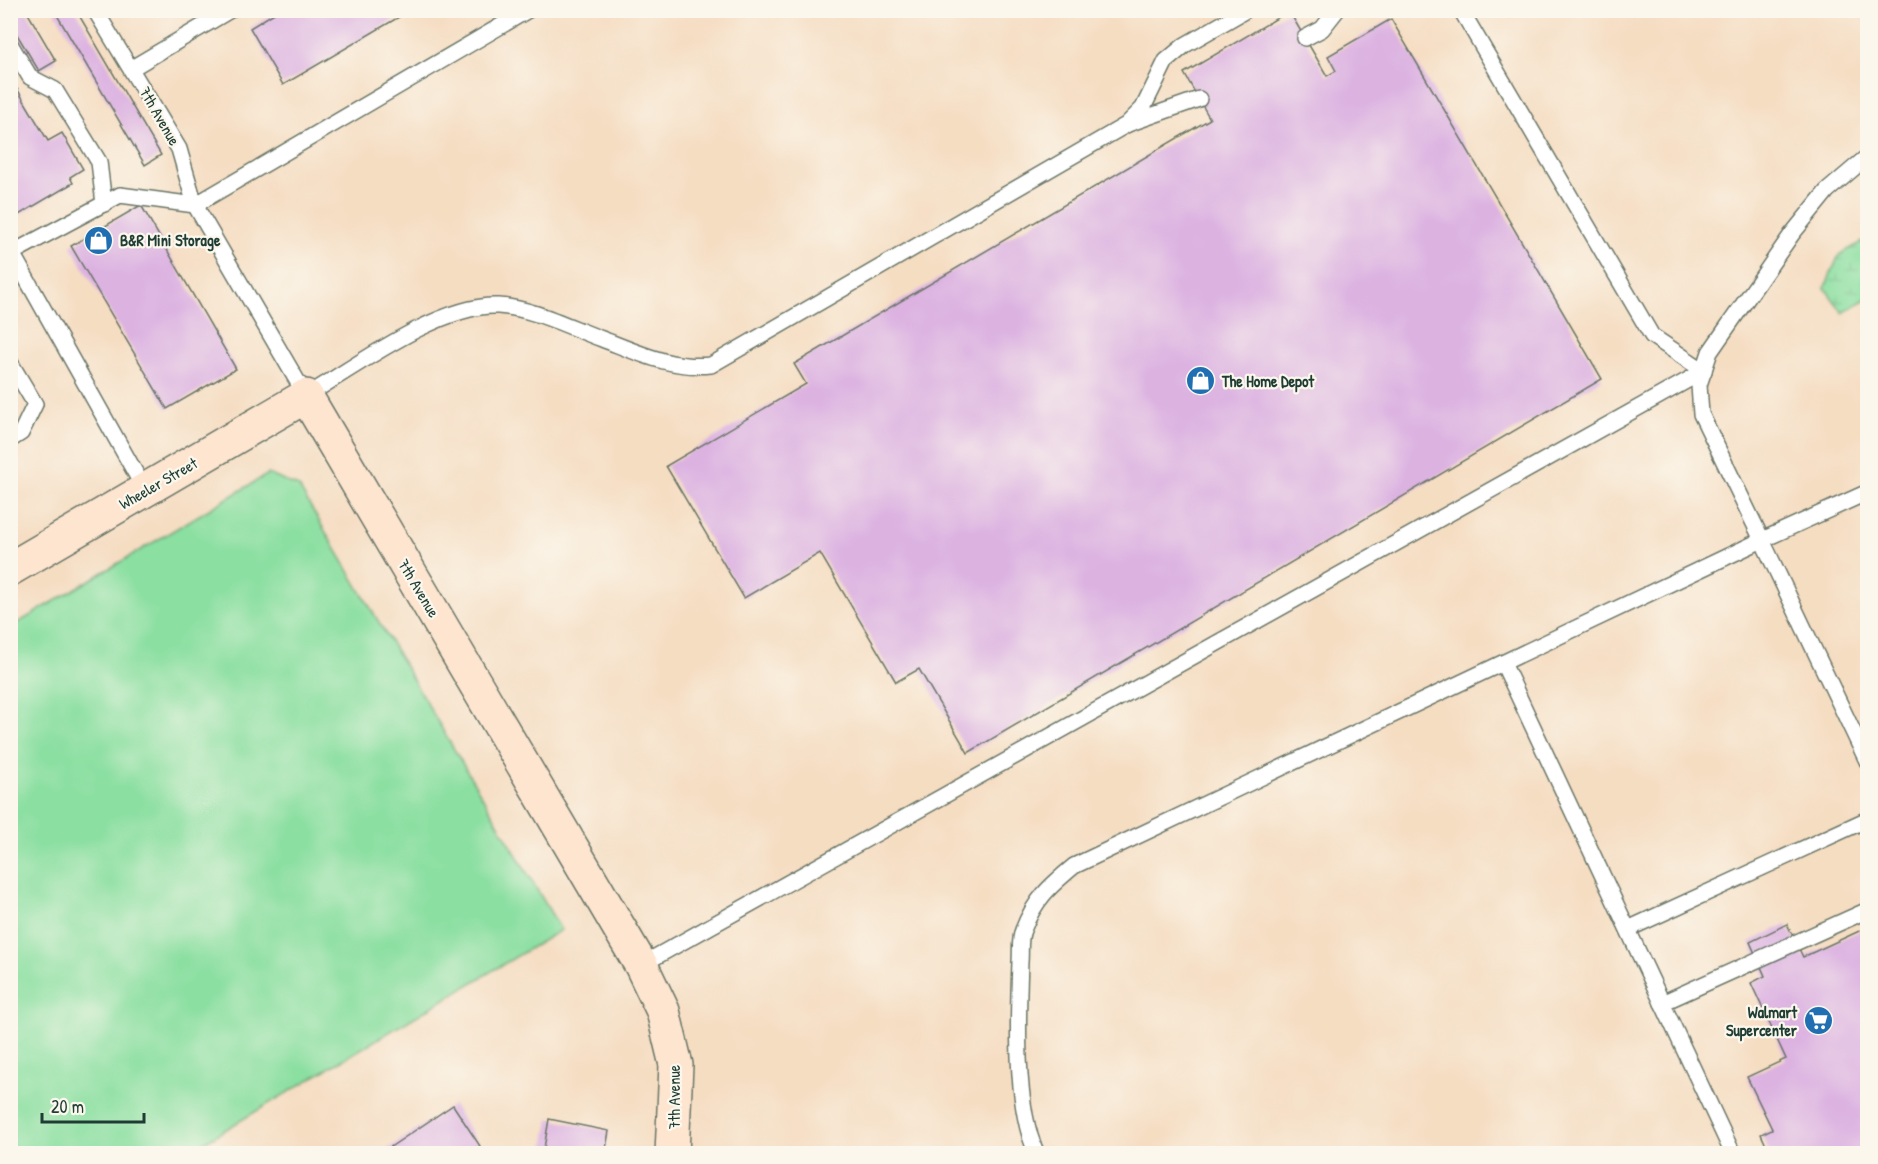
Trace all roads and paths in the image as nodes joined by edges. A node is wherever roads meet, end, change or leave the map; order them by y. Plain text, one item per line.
1 (95, 10) edge
2 (230, 10) edge
3 (528, 10) edge
4 (1246, 10) edge
5 (1337, 10) edge
6 (1461, 10) edge
7 (1305, 38) dead end
8 (10, 45) edge
9 (132, 68) junction
10 (1199, 99) dead end
11 (1126, 125) junction
12 (1868, 156) edge
13 (104, 204) junction
14 (195, 206) junction
15 (11, 253) edge
16 (10, 362) edge
17 (1704, 371) junction
18 (306, 396) junction
19 (10, 440) edge
20 (145, 490) junction
21 (1868, 492) edge
22 (1762, 540) junction
23 (10, 569) edge
24 (1503, 663) junction
25 (1868, 763) edge
26 (1868, 819) edge
27 (1868, 910) edge
28 (1628, 929) junction
29 (641, 965) junction
30 (1662, 1003) junction
31 (672, 1154) edge
32 (1037, 1154) edge
33 (1733, 1154) edge

1 - 9 lane, 7th Avenue
2 - 9 lane
3 - 14 lane
4 - 11 lane
5 - 7 lane
6 - 17 lane
8 - 13 lane
9 - 14 lane, 7th Avenue
10 - 11 lane
11 - 18 lane
12 - 17 lane
13 - 14 lane
13 - 15 lane
14 - 18 lane, 7th Avenue
15 - 20 lane
16 - 19 lane
17 - 22 lane
17 - 29 lane
18 - 20 street, Wheeler Street
18 - 29 street, 7th Avenue
20 - 23 street, Wheeler Street
21 - 22 lane
22 - 24 lane
22 - 25 lane
24 - 28 lane
24 - 32 lane
26 - 28 lane
27 - 30 lane
28 - 30 lane
29 - 31 street, 7th Avenue
30 - 33 lane

